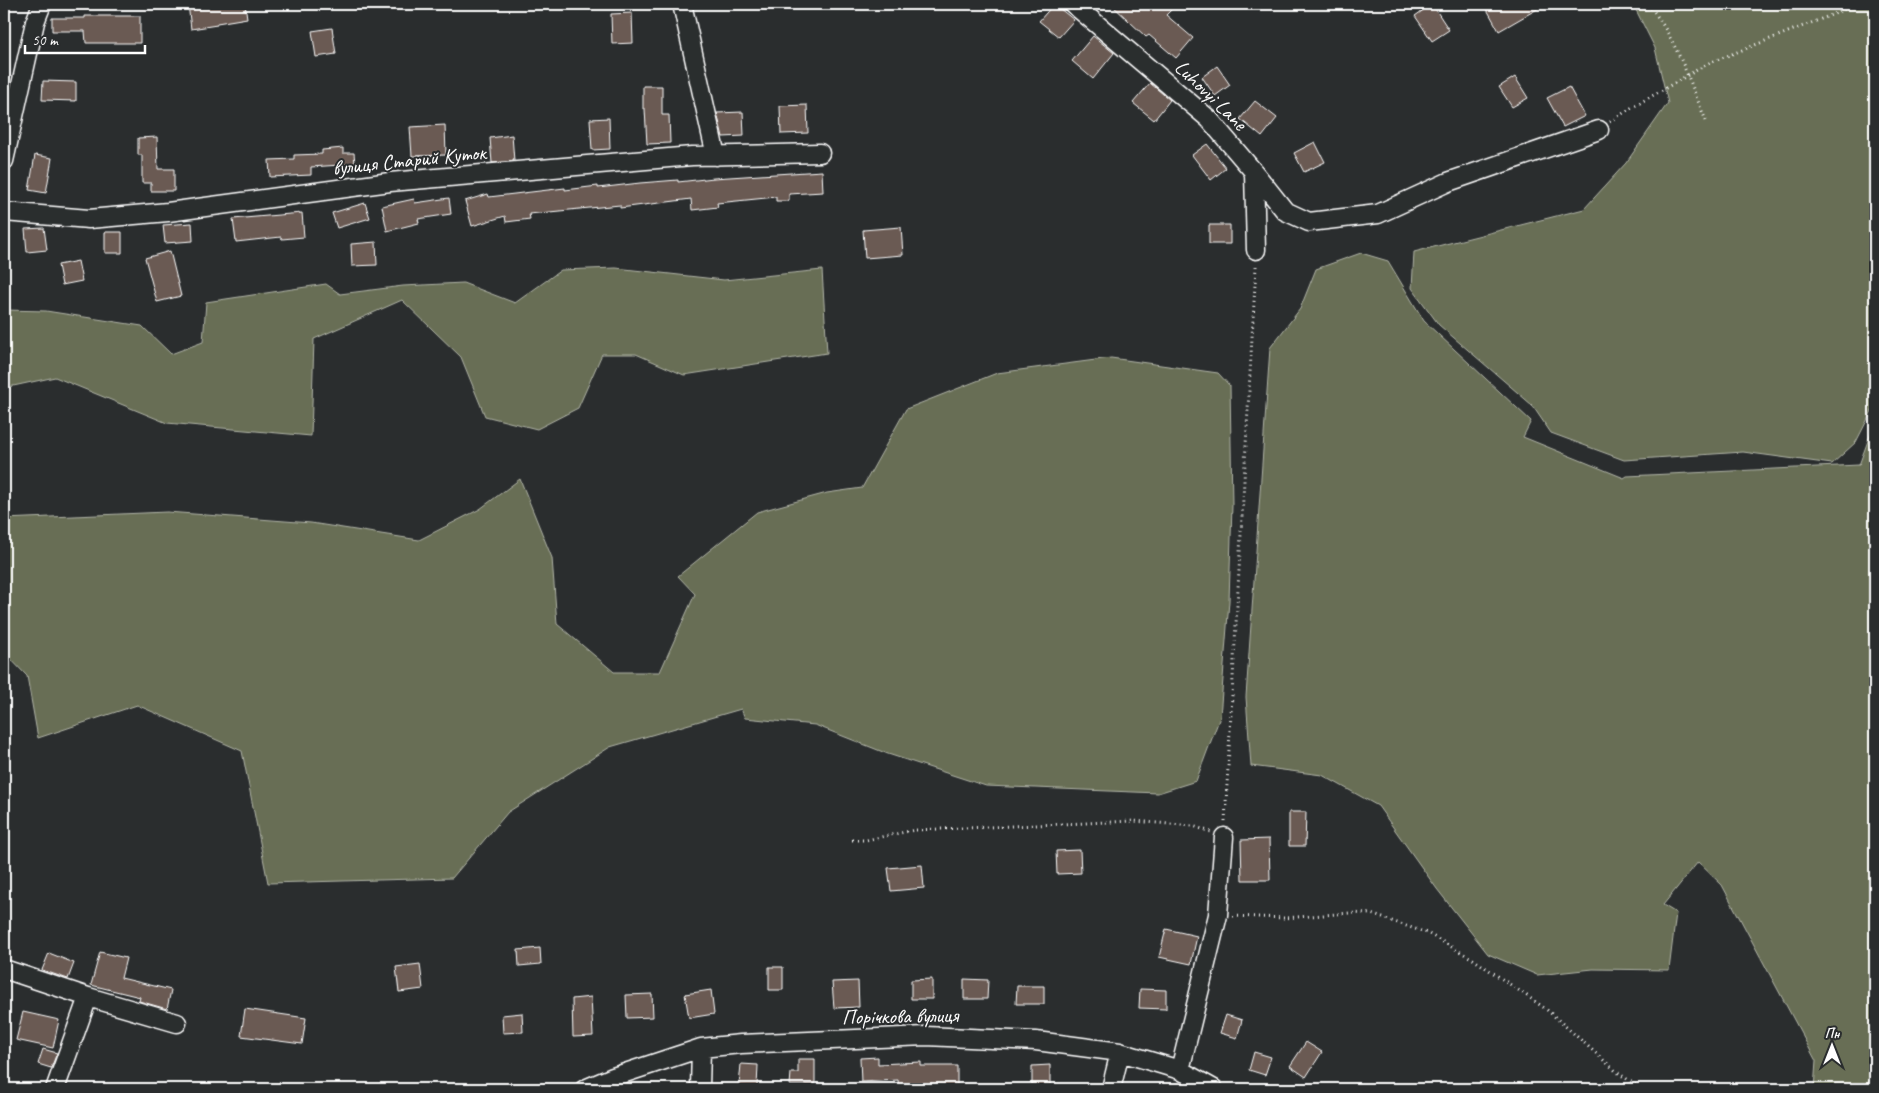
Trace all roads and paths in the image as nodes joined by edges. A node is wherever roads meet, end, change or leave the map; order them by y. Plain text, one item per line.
1 (42, 4) edge
2 (682, 4) edge
3 (1073, 4) edge
4 (1648, 4) edge
5 (1854, 4) edge
6 (1687, 76) junction
7 (1707, 123) dead end
8 (1599, 130) joint
9 (820, 153) dead end
10 (716, 156) junction
11 (4, 161) edge
12 (1254, 172) junction
13 (4, 212) edge
14 (1256, 250) joint
15 (1224, 837) junction
16 (852, 840) dead end
17 (1218, 915) junction
18 (4, 969) edge
19 (88, 998) junction
20 (178, 1023) dead end
21 (701, 1048) junction
22 (1120, 1052) junction
23 (1180, 1070) junction
24 (55, 1089) edge
25 (585, 1089) edge
26 (700, 1089) edge
27 (1111, 1089) edge
28 (1214, 1089) edge
29 (1641, 1089) edge

1 - 11 street
2 - 10 street
3 - 12 street, Luhovyi Lane
4 - 6 path
5 - 6 path
6 - 7 path
6 - 8 path
8 - 12 street, Luhovyi Lane
9 - 10 street, вулиця Старий Куток
10 - 13 street, вулиця Старий Куток
12 - 14 street
14 - 15 path
15 - 16 path
15 - 17 street
17 - 23 street
17 - 29 path
18 - 19 street
19 - 20 street
19 - 24 street
21 - 22 street, Порічкова вулиця
21 - 25 street, Порічкова вулиця
21 - 26 street
22 - 23 street, Порічкова вулиця
22 - 27 street
23 - 28 street, Порічкова вулиця

